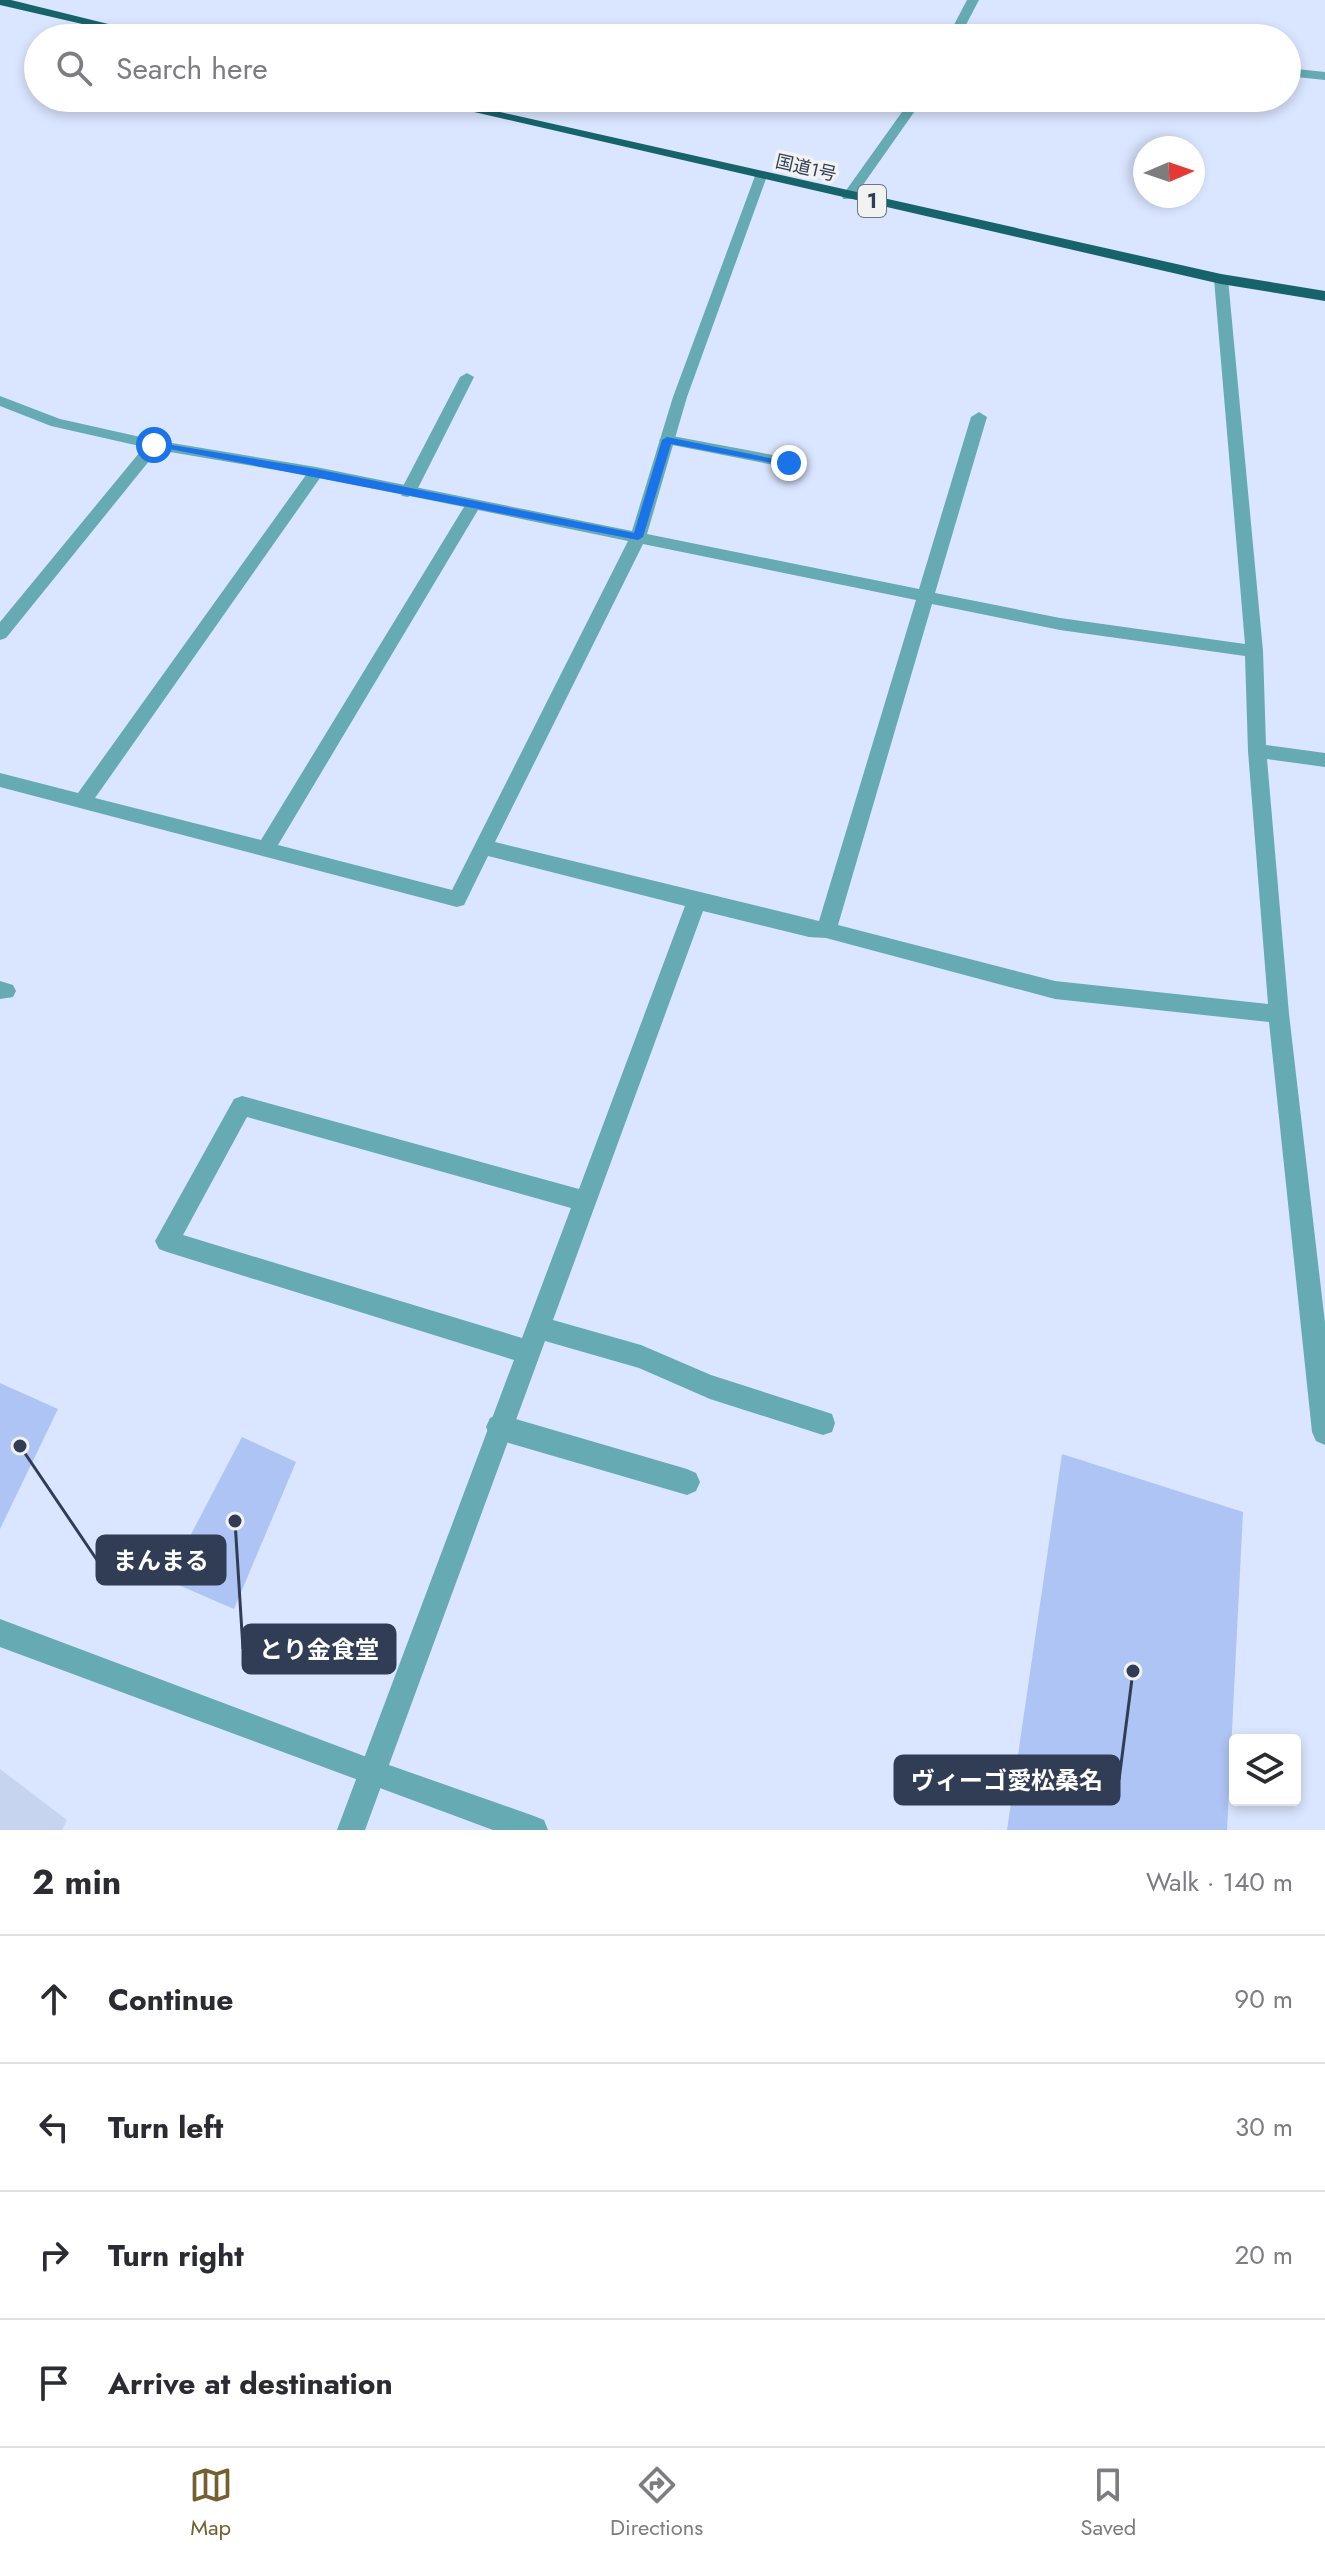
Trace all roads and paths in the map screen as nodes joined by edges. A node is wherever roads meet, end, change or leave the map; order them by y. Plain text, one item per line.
1 (973, 0) edge
2 (0, 1) edge
3 (99, 24) edge
4 (961, 24) edge
5 (1301, 73) edge
6 (1325, 76) edge
7 (481, 112) edge
8 (908, 112) edge
9 (761, 176) junction
10 (848, 196) junction
11 (1221, 279) junction
12 (1325, 296) edge
13 (467, 377) dead end
14 (0, 401) edge
15 (979, 417) dead end
16 (667, 440) junction
17 (154, 445) junction
18 (789, 463) dead end
19 (316, 472) junction
20 (408, 492) junction
21 (474, 504) junction
22 (638, 537) junction
23 (927, 595) junction
24 (0, 634) edge
25 (1254, 651) junction
26 (1257, 751) junction
27 (1325, 760) edge
28 (0, 780) edge
29 (82, 802) junction
30 (483, 847) junction
31 (266, 849) junction
32 (697, 901) junction
33 (826, 930) junction
34 (1279, 1014) junction
35 (585, 1201) junction
36 (537, 1327) junction
37 (528, 1352) junction
38 (823, 1423) dead end
39 (499, 1427) junction
40 (1325, 1432) edge
41 (687, 1482) dead end
42 (0, 1633) edge
43 (372, 1773) junction
44 (351, 1830) edge
45 (534, 1830) edge

1 - 4 street
2 - 3 highway
5 - 6 street
7 - 9 highway, 国道1号 / 1
8 - 10 street
9 - 10 highway, 国道1号 / 1
9 - 16 street
10 - 11 highway, 国道1号 / 1
11 - 12 highway, 国道1号 / 1
11 - 25 street
13 - 20 street
14 - 17 street
15 - 23 street
16 - 18 street
16 - 22 street
17 - 19 street
17 - 24 street
19 - 20 street
19 - 29 street
20 - 21 street
21 - 22 street
21 - 31 street
22 - 23 street
22 - 30 street
23 - 25 street
23 - 33 street
25 - 26 street
26 - 27 street
26 - 34 street
28 - 29 street
29 - 31 street
30 - 31 street
30 - 32 street
32 - 33 street
32 - 35 street
33 - 34 street
34 - 40 street
35 - 36 street
35 - 37 street
36 - 37 street
36 - 38 street
37 - 39 street
39 - 41 street
39 - 43 street
42 - 43 street
43 - 44 street
43 - 45 street

